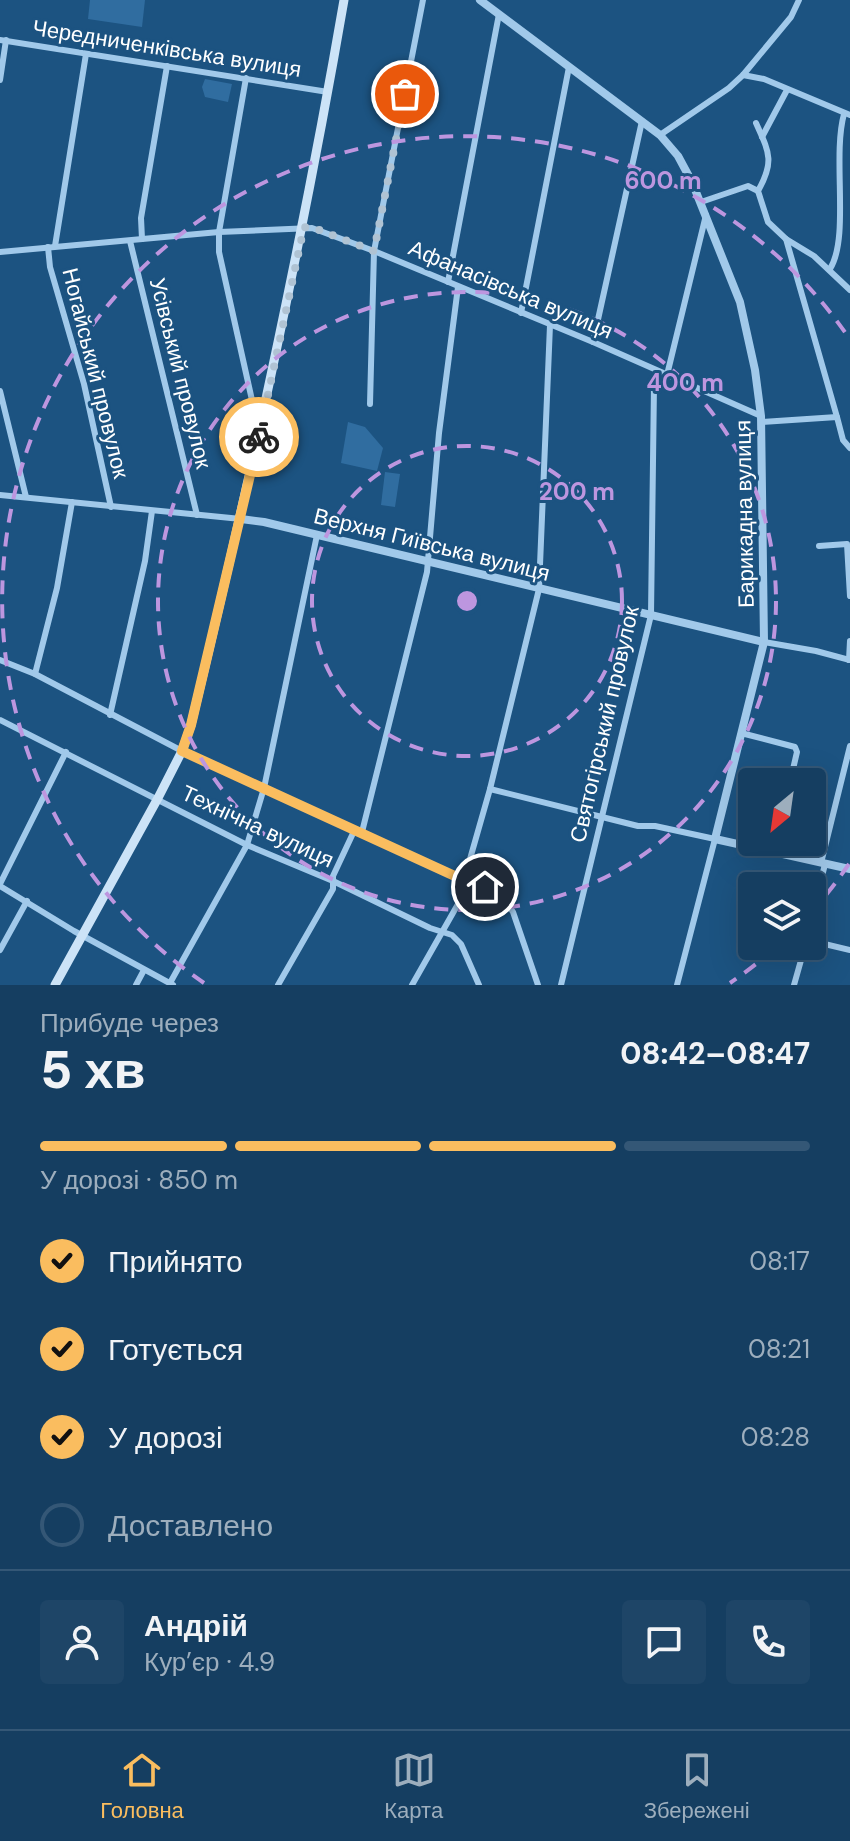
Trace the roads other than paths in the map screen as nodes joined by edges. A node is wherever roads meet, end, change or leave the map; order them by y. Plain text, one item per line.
1 (344, 0) edge
2 (423, 0) edge
3 (480, 0) edge
4 (799, 0) edge
5 (499, 14) junction
6 (3, 40) edge
7 (86, 54) junction
8 (167, 66) junction
9 (569, 67) junction
10 (743, 75) junction
11 (246, 78) junction
12 (0, 80) edge
13 (787, 90) junction
14 (328, 92) junction
15 (847, 115) edge
16 (642, 121) junction
17 (756, 123) dead end
18 (660, 135) junction
19 (762, 137) junction
20 (758, 191) junction
21 (847, 196) edge
22 (701, 202) junction
23 (706, 214) junction
24 (304, 227) junction
25 (219, 232) junction
26 (142, 239) junction
27 (786, 239) junction
28 (130, 241) junction
29 (52, 247) junction
30 (374, 251) junction
31 (0, 252) edge
32 (830, 269) junction
33 (448, 282) junction
34 (458, 287) junction
35 (850, 290) edge
36 (521, 313) junction
37 (550, 325) junction
38 (593, 342) junction
39 (658, 372) junction
40 (667, 375) junction
41 (0, 391) edge
42 (370, 404) dead end
43 (837, 417) junction
44 (761, 419) junction
45 (260, 435) junction
46 (850, 448) edge
47 (0, 495) edge
48 (26, 497) junction
49 (72, 502) junction
50 (111, 507) junction
51 (152, 511) junction
52 (197, 515) junction
53 (241, 519) junction
54 (317, 535) junction
55 (819, 546) dead end
56 (428, 562) junction
57 (539, 589) junction
58 (850, 596) edge
59 (651, 615) junction
60 (850, 641) edge
61 (764, 642) junction
62 (0, 660) edge
63 (850, 660) edge
64 (35, 674) junction
65 (110, 715) junction
66 (0, 720) edge
67 (741, 733) junction
68 (850, 746) edge
69 (182, 751) junction
70 (66, 752) junction
71 (793, 768) edge
72 (264, 788) junction
73 (490, 789) junction
74 (158, 798) junction
75 (601, 816) junction
76 (359, 830) junction
77 (715, 839) junction
78 (738, 842) edge
79 (247, 845) junction
80 (801, 856) edge
81 (823, 864) junction
82 (850, 869) edge
83 (821, 872) edge
84 (333, 881) junction
85 (467, 882) junction
86 (0, 885) edge
87 (27, 901) junction
88 (444, 933) junction
89 (82, 936) junction
90 (826, 944) edge
91 (0, 950) edge
92 (850, 950) edge
93 (801, 960) edge
94 (144, 970) junction
95 (171, 984) edge
96 (55, 985) edge
97 (136, 985) edge
98 (278, 985) edge
99 (412, 985) edge
100 (479, 985) edge
101 (538, 985) edge
102 (561, 985) edge
103 (677, 985) edge
104 (794, 985) edge

1 - 14 main road
2 - 30 street
3 - 5 street, Барикадна вулиця
4 - 10 street
5 - 9 street, Барикадна вулиця
5 - 33 street
6 - 7 street, Чередниченківська вулиця
6 - 12 street
7 - 8 street, Чередниченківська вулиця
7 - 29 street
8 - 11 street, Чередниченківська вулиця
8 - 26 street
9 - 16 street, Барикадна вулиця
9 - 36 street
10 - 13 street
10 - 18 street
11 - 14 street, Чередниченківська вулиця
11 - 25 street
13 - 15 street
13 - 19 street
14 - 24 main road
15 - 21 street
16 - 18 street, Барикадна вулиця
16 - 38 street
17 - 19 street
18 - 22 street, Барикадна вулиця
19 - 20 street
20 - 22 street
20 - 27 street
21 - 32 street
22 - 23 street, Барикадна вулиця
23 - 40 street
23 - 44 street, Барикадна вулиця
24 - 25 street, Афанасівська вулиця
24 - 30 street, Афанасівська вулиця
24 - 45 main road
25 - 26 street, Афанасівська вулиця
25 - 45 street
26 - 28 street, Афанасівська вулиця
27 - 32 street
27 - 43 street
28 - 29 street, Афанасівська вулиця
28 - 52 street, Усівський провулок
29 - 31 street, Афанасівська вулиця
29 - 50 street, Ногайський провулок
30 - 33 street, Афанасівська вулиця
30 - 42 street
32 - 35 street
33 - 34 street, Афанасівська вулиця
34 - 36 street, Афанасівська вулиця
34 - 56 street
36 - 37 street, Афанасівська вулиця
37 - 38 street, Афанасівська вулиця
37 - 57 street
38 - 39 street, Афанасівська вулиця
39 - 40 street, Афанасівська вулиця
39 - 59 street, Святогірський провулок
40 - 44 street, Афанасівська вулиця
41 - 48 street
43 - 44 street, Афанасівська вулиця
43 - 46 street
44 - 61 street, Барикадна вулиця
45 - 53 main road
47 - 48 street, Верхня Гиївська вулиця
48 - 49 street, Верхня Гиївська вулиця
49 - 50 street, Верхня Гиївська вулиця
49 - 64 street
50 - 51 street, Верхня Гиївська вулиця
51 - 52 street, Верхня Гиївська вулиця
51 - 65 street
52 - 53 street, Верхня Гиївська вулиця
53 - 54 street, Верхня Гиївська вулиця
53 - 69 main road
54 - 56 street, Верхня Гиївська вулиця
54 - 72 street
55 - 58 street
56 - 57 street, Верхня Гиївська вулиця
56 - 76 street
57 - 59 street, Верхня Гиївська вулиця
57 - 73 street
59 - 61 street, Верхня Гиївська вулиця
59 - 75 street, Святогірський провулок
60 - 63 street
61 - 63 street, Верхня Гиївська вулиця
61 - 67 street, Барикадна вулиця
62 - 64 street
64 - 65 street
65 - 69 street
66 - 70 street, Технічна вулиця
67 - 71 street
67 - 77 street, Барикадна вулиця
68 - 81 street
69 - 72 street
69 - 74 main road
70 - 74 street, Технічна вулиця
70 - 86 street
72 - 76 street
72 - 79 street
73 - 75 street
73 - 85 street
74 - 79 street, Технічна вулиця
74 - 89 main road
75 - 77 street
75 - 102 street, Святогірський провулок
76 - 84 street
76 - 85 street
77 - 78 street
77 - 103 street, Барикадна вулиця
79 - 84 street, Технічна вулиця
79 - 95 street
80 - 81 street
81 - 82 street
81 - 83 street
84 - 88 street, Технічна вулиця
84 - 98 street
85 - 88 street
85 - 101 street
86 - 87 street
87 - 89 street
87 - 91 street
88 - 99 street
88 - 100 street, Технічна вулиця
89 - 94 street
89 - 96 main road
90 - 92 street
93 - 104 street
94 - 95 street
94 - 97 street

